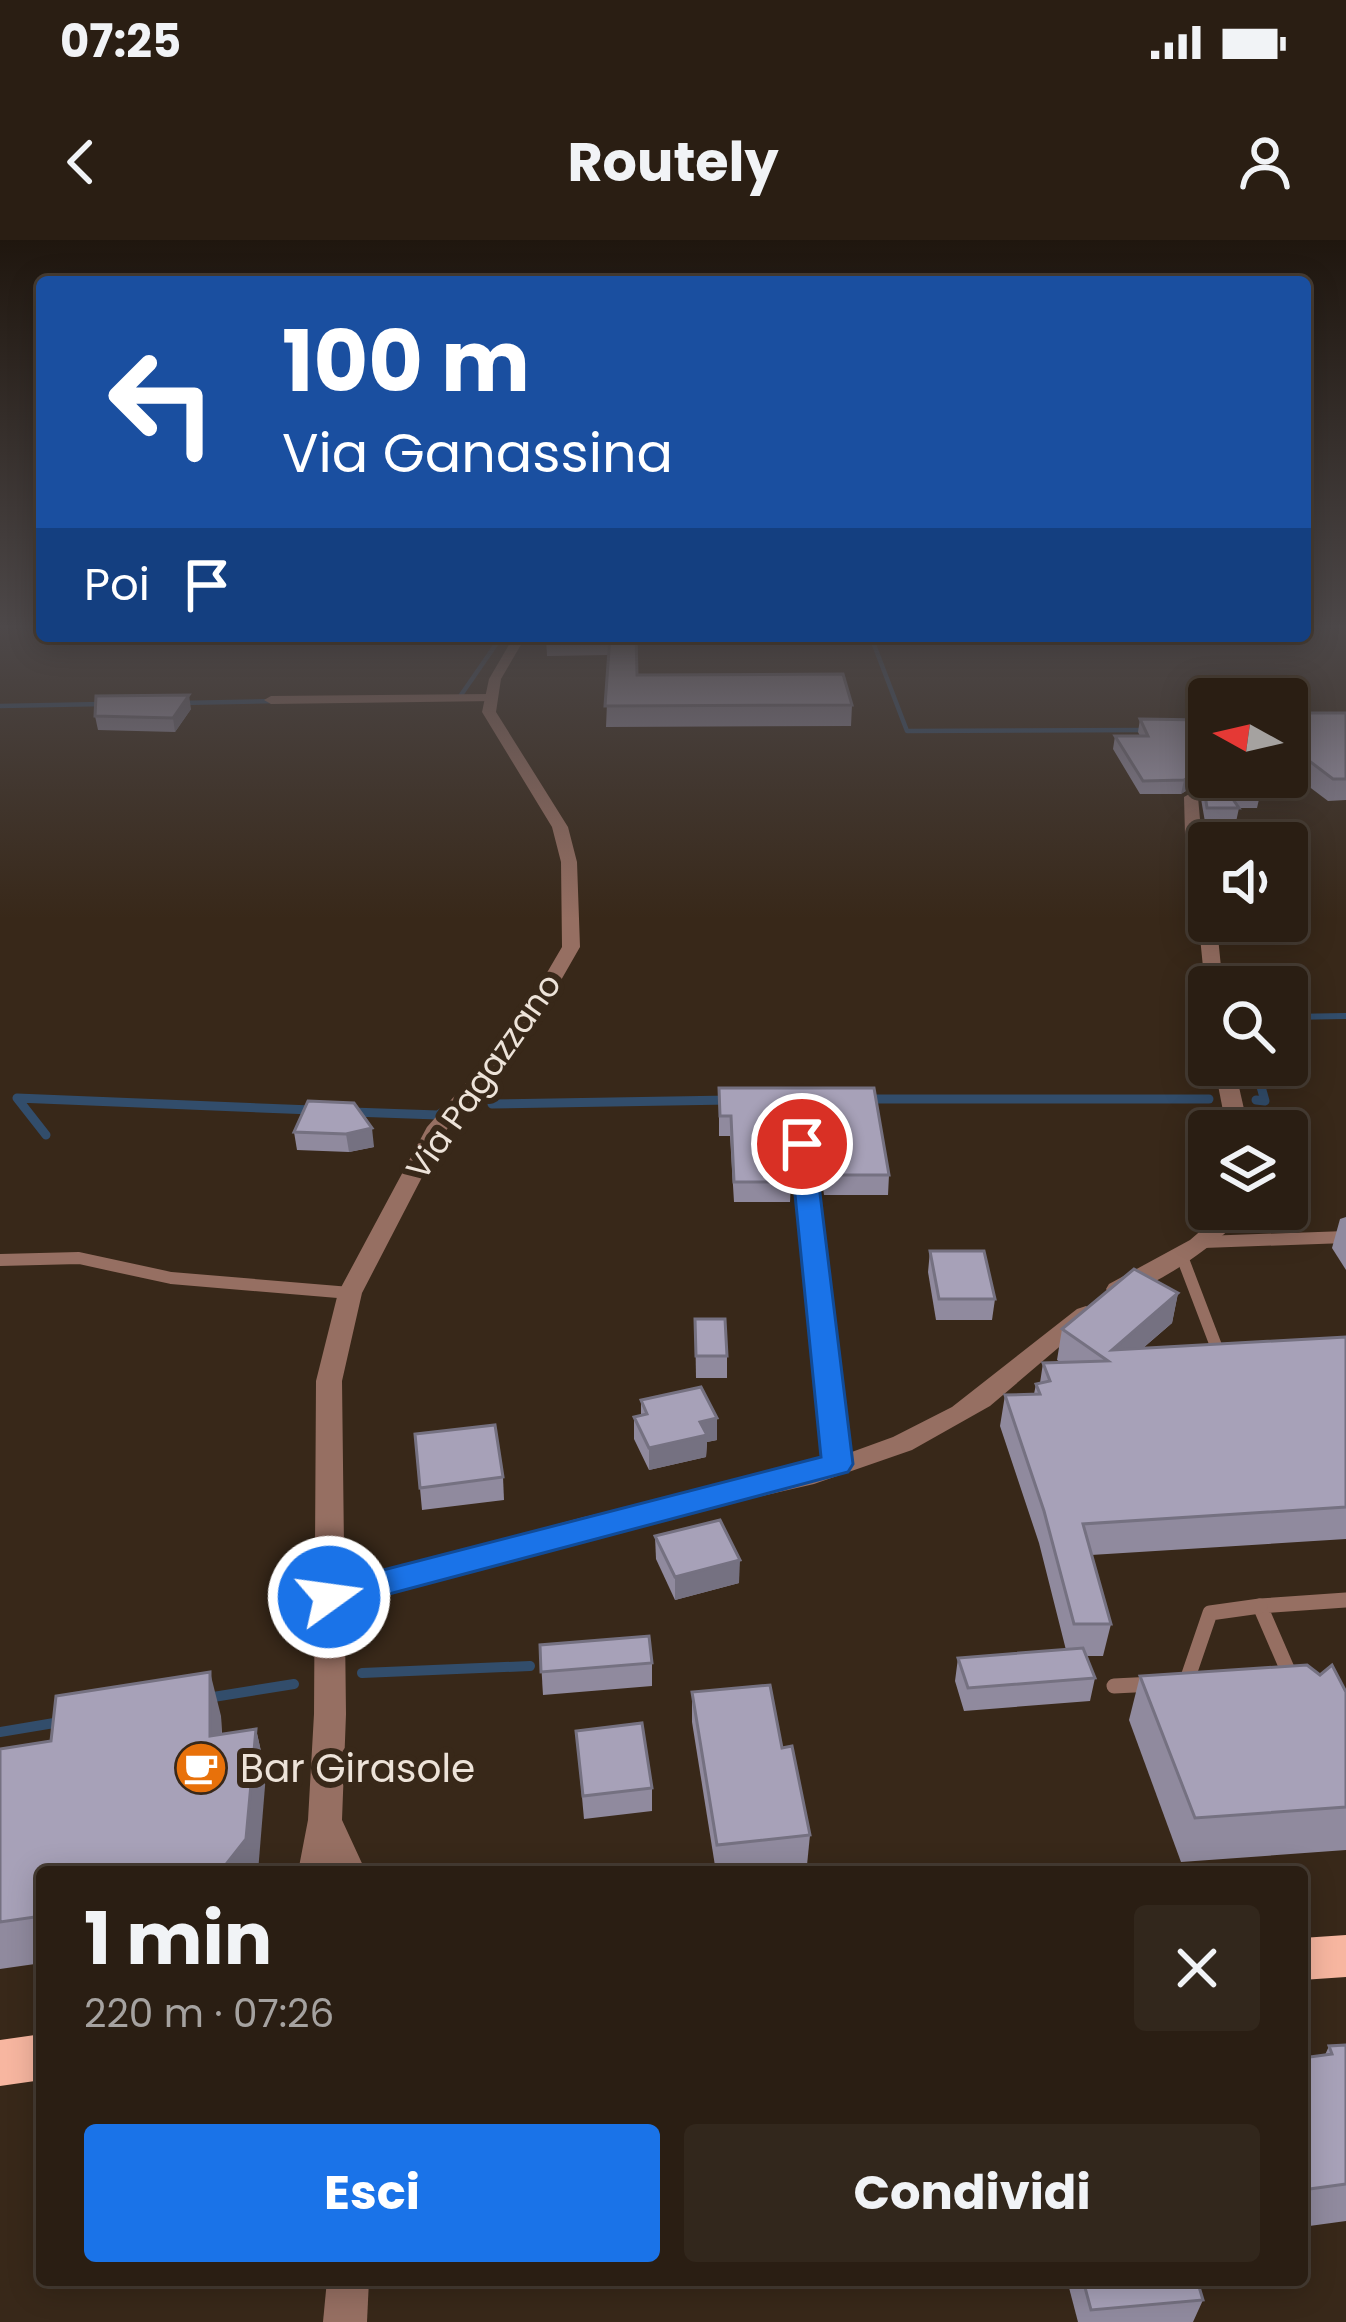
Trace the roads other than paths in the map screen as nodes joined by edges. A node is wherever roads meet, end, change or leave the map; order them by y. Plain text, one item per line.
1 (494, 724) edge
2 (1191, 798) edge
3 (1212, 966) edge
4 (802, 1144) dead end
5 (1215, 1230) edge
6 (1346, 1237) edge
7 (1189, 1248) junction
8 (0, 1260) edge
9 (350, 1293) junction
10 (1205, 1363) edge
11 (837, 1464) junction
12 (329, 1597) junction
13 (1346, 1600) edge
14 (1260, 1606) junction
15 (1114, 1686) dead end
16 (1296, 1688) edge
17 (325, 1820) junction
18 (317, 1866) edge
19 (345, 1866) edge
20 (1346, 1956) edge
21 (1308, 1959) edge
22 (36, 2058) edge
23 (0, 2063) edge
24 (348, 2286) edge
25 (345, 2322) edge

1 - 9 street, Via Pagazzano
2 - 3 street
4 - 11 street
5 - 7 street
6 - 7 lane
7 - 10 lane
7 - 11 street
8 - 9 lane
9 - 12 street, Via Pagazzano
11 - 12 street
12 - 17 street, Via Pagazzano
13 - 14 lane
14 - 15 lane
14 - 16 lane
17 - 18 street, Via Pagazzano
17 - 19 street, Via Pagazzano
20 - 21 main road
22 - 23 main road
24 - 25 street

